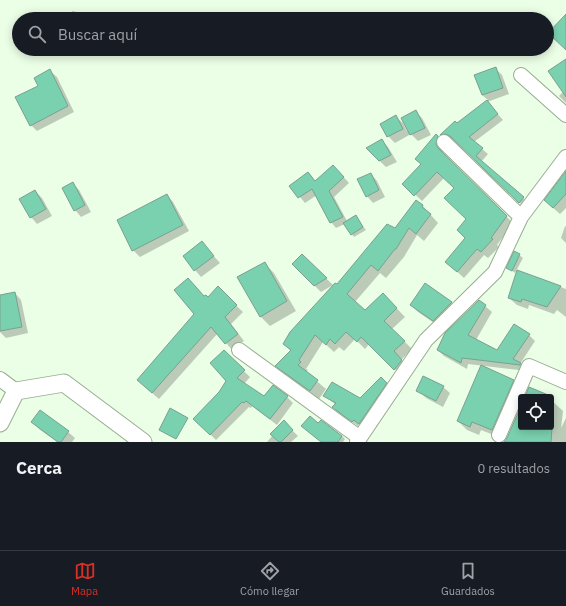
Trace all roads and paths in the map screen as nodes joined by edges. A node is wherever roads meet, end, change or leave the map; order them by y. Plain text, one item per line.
1 (521, 75) dead end
2 (566, 115) edge
3 (444, 142) dead end
4 (566, 157) edge
5 (521, 217) junction
6 (239, 350) dead end
7 (0, 379) edge
8 (566, 382) edge
9 (16, 391) junction
10 (0, 423) edge
11 (499, 436) dead end
12 (358, 440) edge
13 (143, 442) edge

1 - 2 street
3 - 5 street
4 - 5 street
5 - 12 street
6 - 12 street
7 - 9 street
8 - 11 street
9 - 10 street
9 - 13 street

